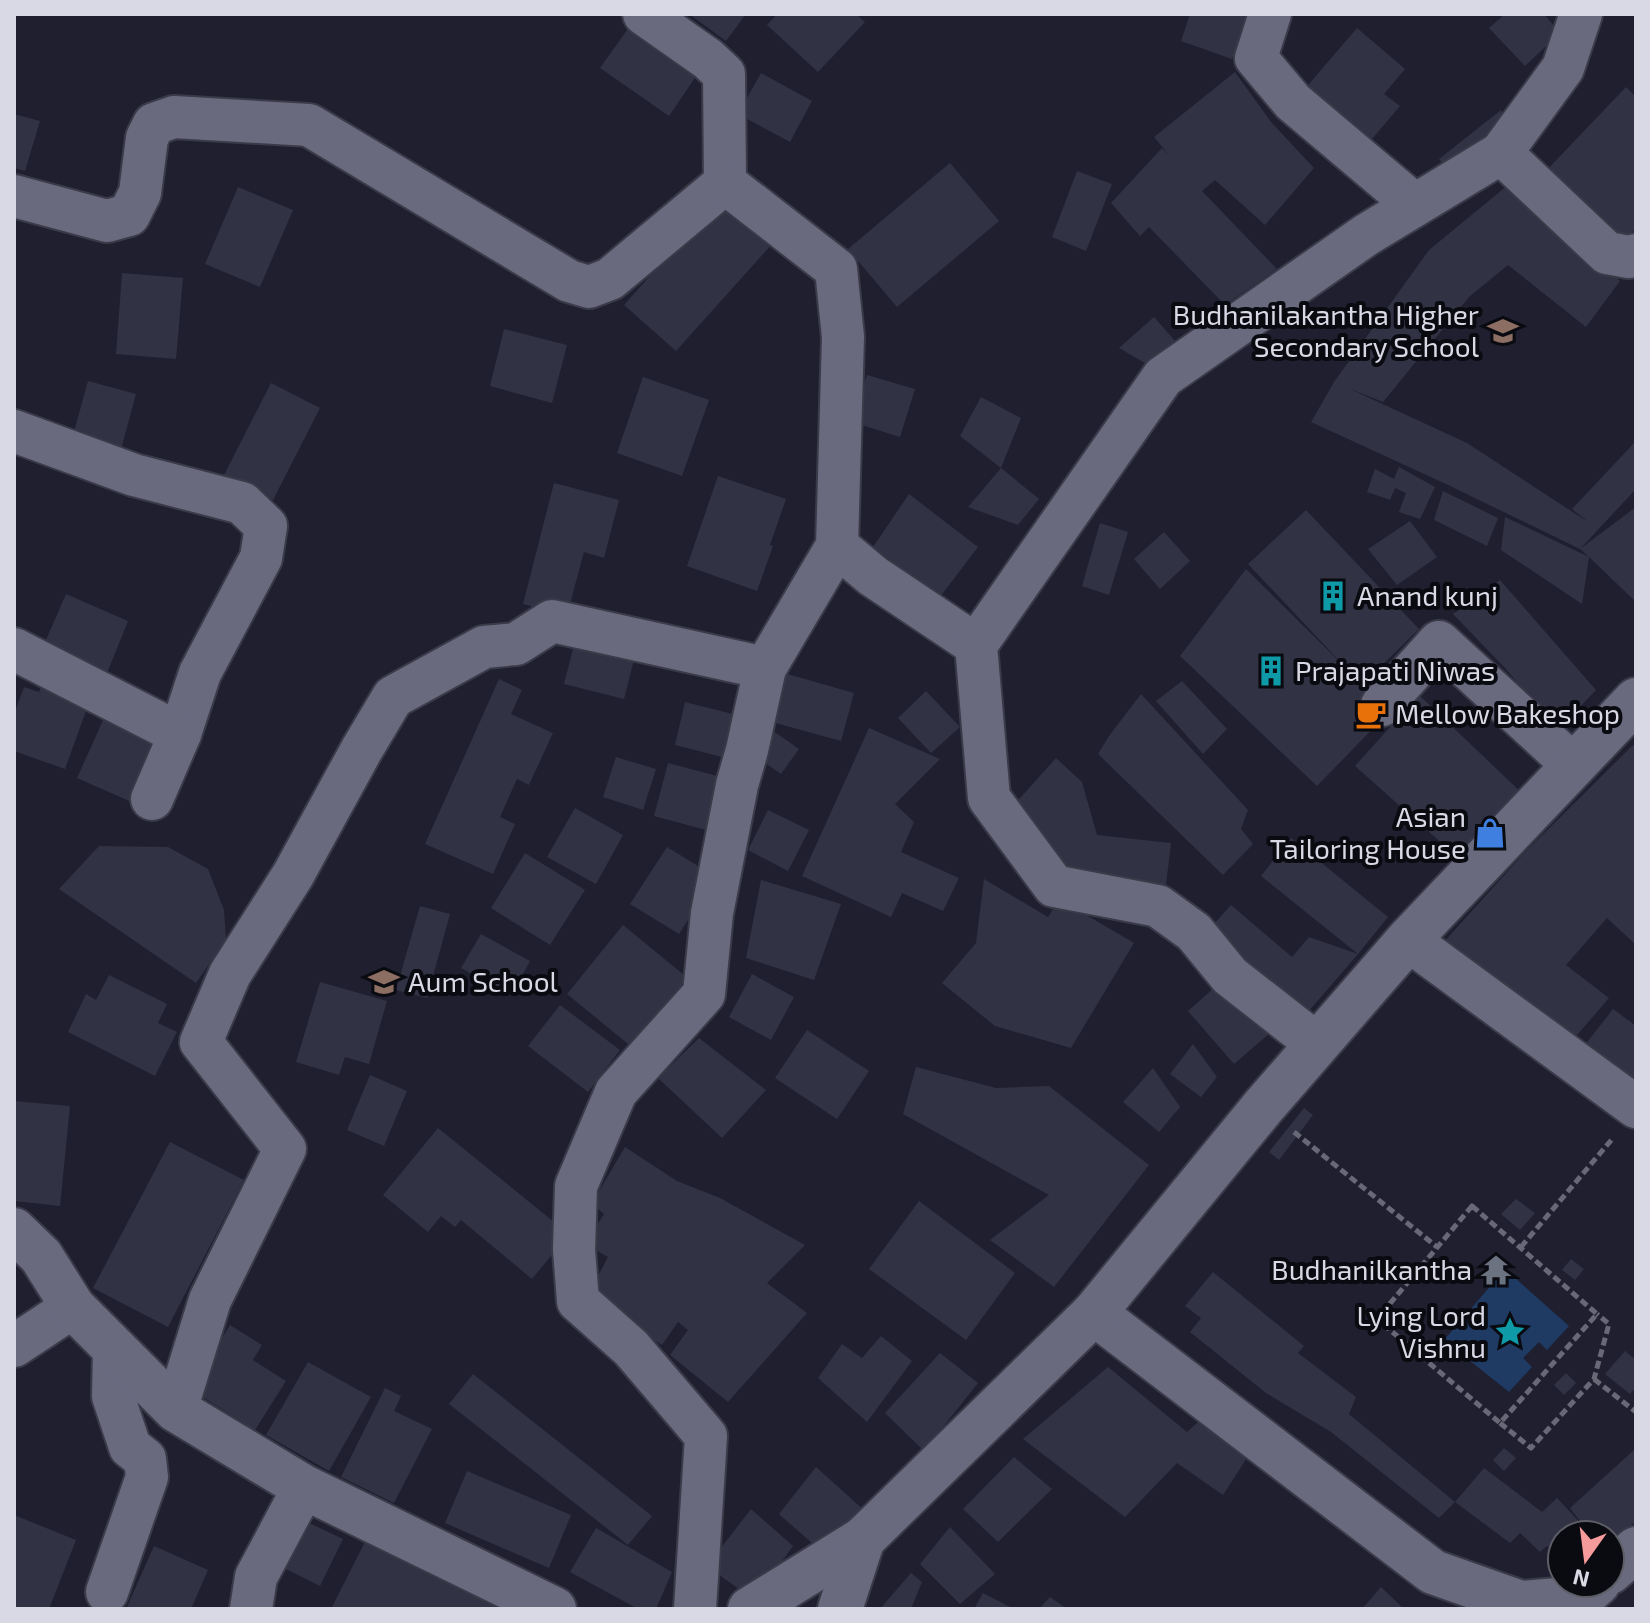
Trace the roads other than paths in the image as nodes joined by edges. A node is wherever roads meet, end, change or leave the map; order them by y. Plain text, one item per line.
1 (644, 14) edge
2 (1270, 14) edge
3 (1581, 14) edge
4 (1501, 153) junction
5 (725, 183) junction
6 (14, 196) edge
7 (1415, 205) junction
8 (1636, 255) edge
9 (14, 431) edge
10 (837, 546) junction
11 (976, 645) junction
12 (14, 649) edge
13 (765, 668) junction
14 (1636, 700) edge
15 (1382, 705) dead end
16 (180, 734) junction
17 (1573, 765) junction
18 (152, 799) dead end
19 (1408, 940) junction
20 (1317, 1044) junction
21 (1625, 1122) edge
22 (14, 1230) edge
23 (73, 1307) junction
24 (1094, 1313) junction
25 (14, 1346) edge
26 (114, 1349) junction
27 (176, 1410) junction
28 (304, 1487) junction
29 (863, 1539) junction
30 (107, 1592) dead end
31 (1546, 1599) edge
32 (251, 1609) edge
33 (554, 1609) edge
34 (695, 1609) edge
35 (750, 1609) edge
36 (840, 1609) edge

1 - 5 street
2 - 7 street
3 - 4 street
4 - 7 street
4 - 8 street
5 - 6 street
5 - 10 street
7 - 11 street
9 - 16 street
10 - 11 street
10 - 13 street
11 - 20 street
12 - 16 street
13 - 27 street
13 - 34 street
14 - 17 street
15 - 17 street
16 - 18 street
17 - 19 street
19 - 20 street
19 - 21 street
20 - 24 street
22 - 23 street
23 - 25 street
23 - 26 street
24 - 29 street
24 - 31 street
26 - 27 street
26 - 30 street
27 - 28 street
28 - 32 street
28 - 33 street
29 - 35 street
29 - 36 street

